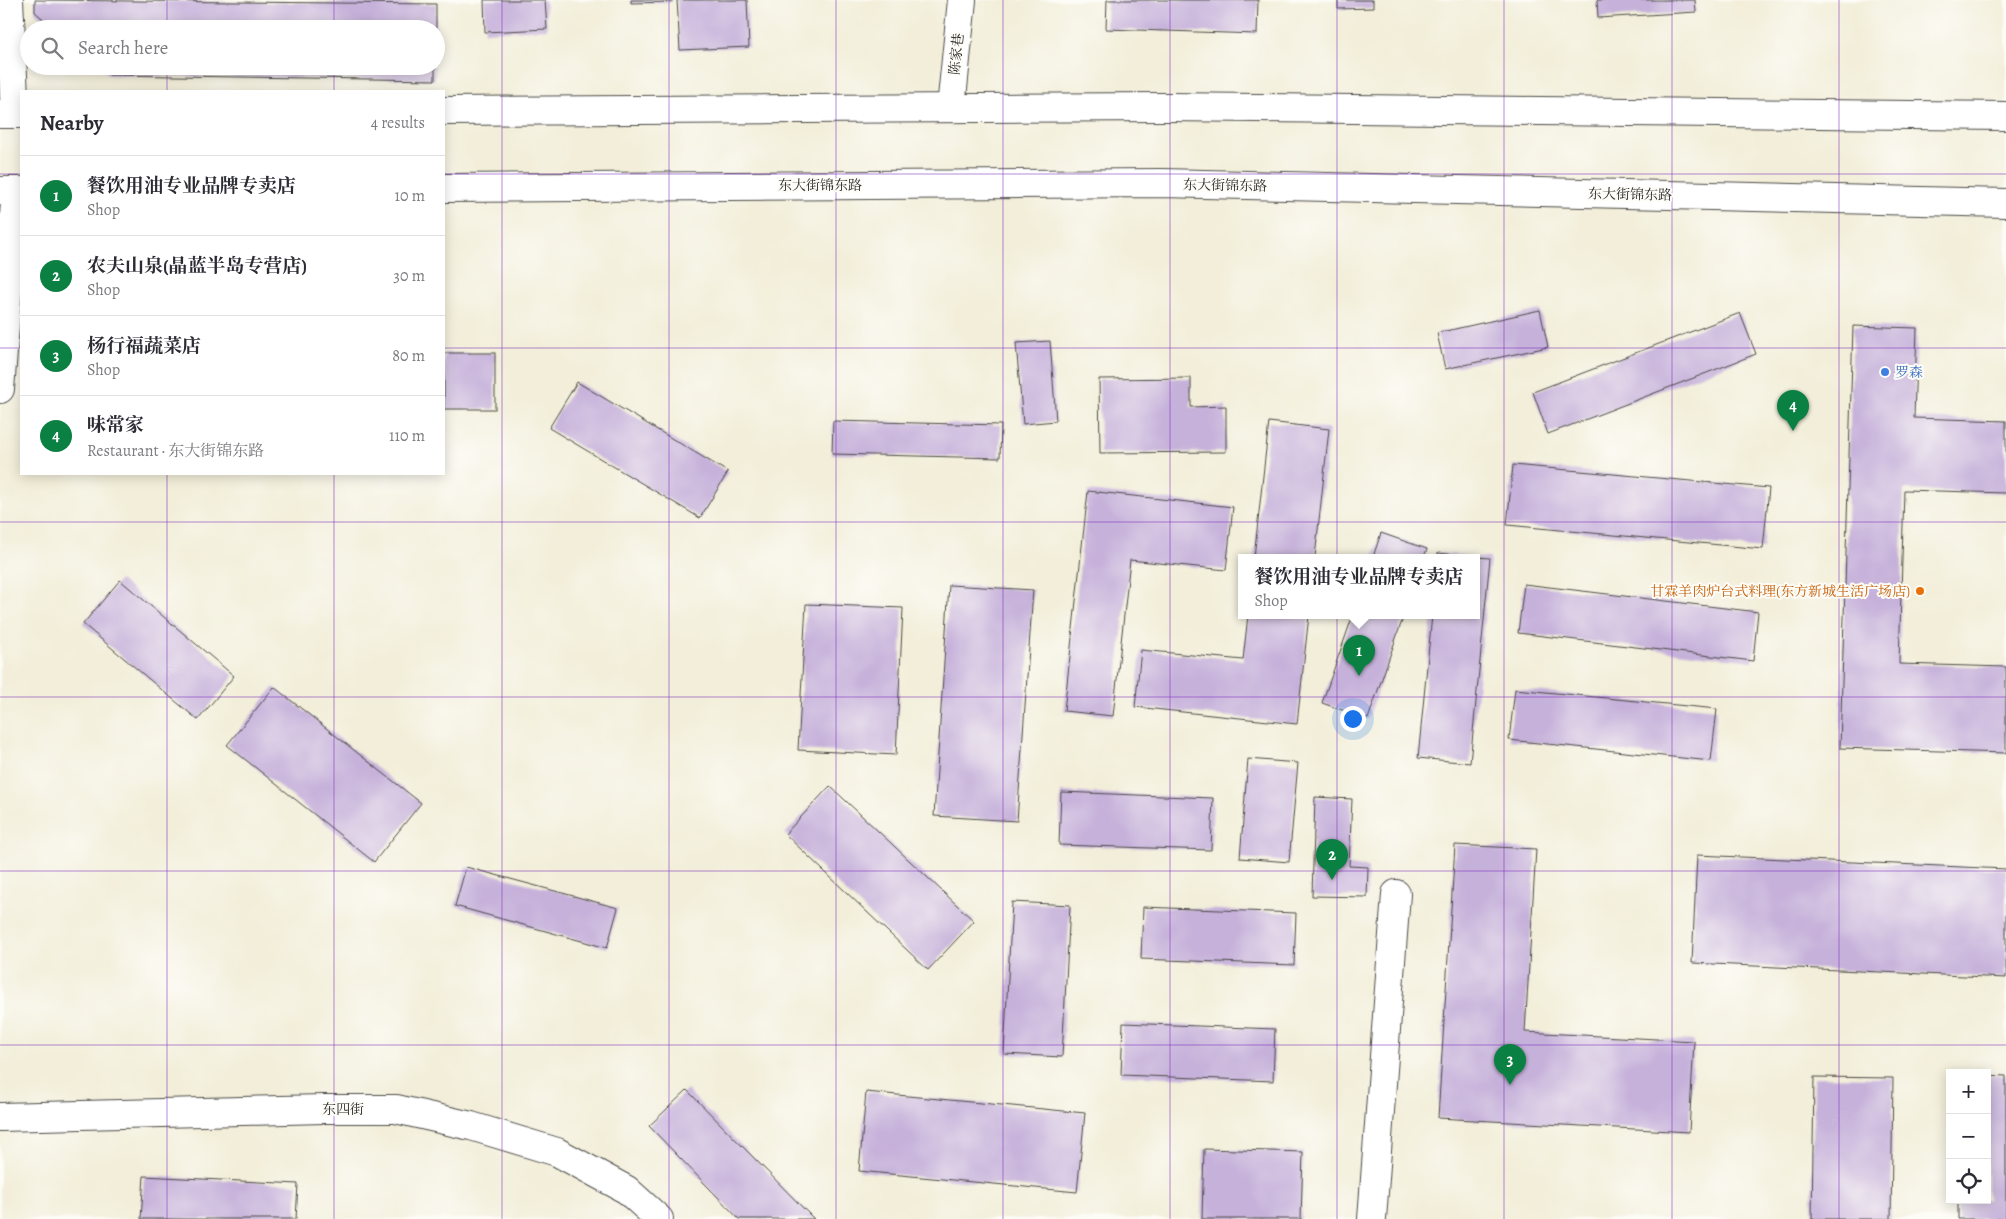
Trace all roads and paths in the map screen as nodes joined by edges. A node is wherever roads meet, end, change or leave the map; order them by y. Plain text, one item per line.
1 (9, 0) edge
2 (962, 0) edge
3 (951, 108) junction
4 (445, 111) edge
5 (12, 114) edge
6 (2006, 116) edge
7 (445, 188) edge
8 (12, 191) edge
9 (2006, 203) edge
10 (0, 389) edge
11 (1396, 894) dead end
12 (0, 1117) edge
13 (659, 1219) edge
14 (1372, 1219) edge

1 - 5 main road
2 - 3 main road, 陈家巷
3 - 4 main road
3 - 6 main road
7 - 9 main road, 东大街锦东路
8 - 10 main road
11 - 14 main road
12 - 13 main road, 东四街

